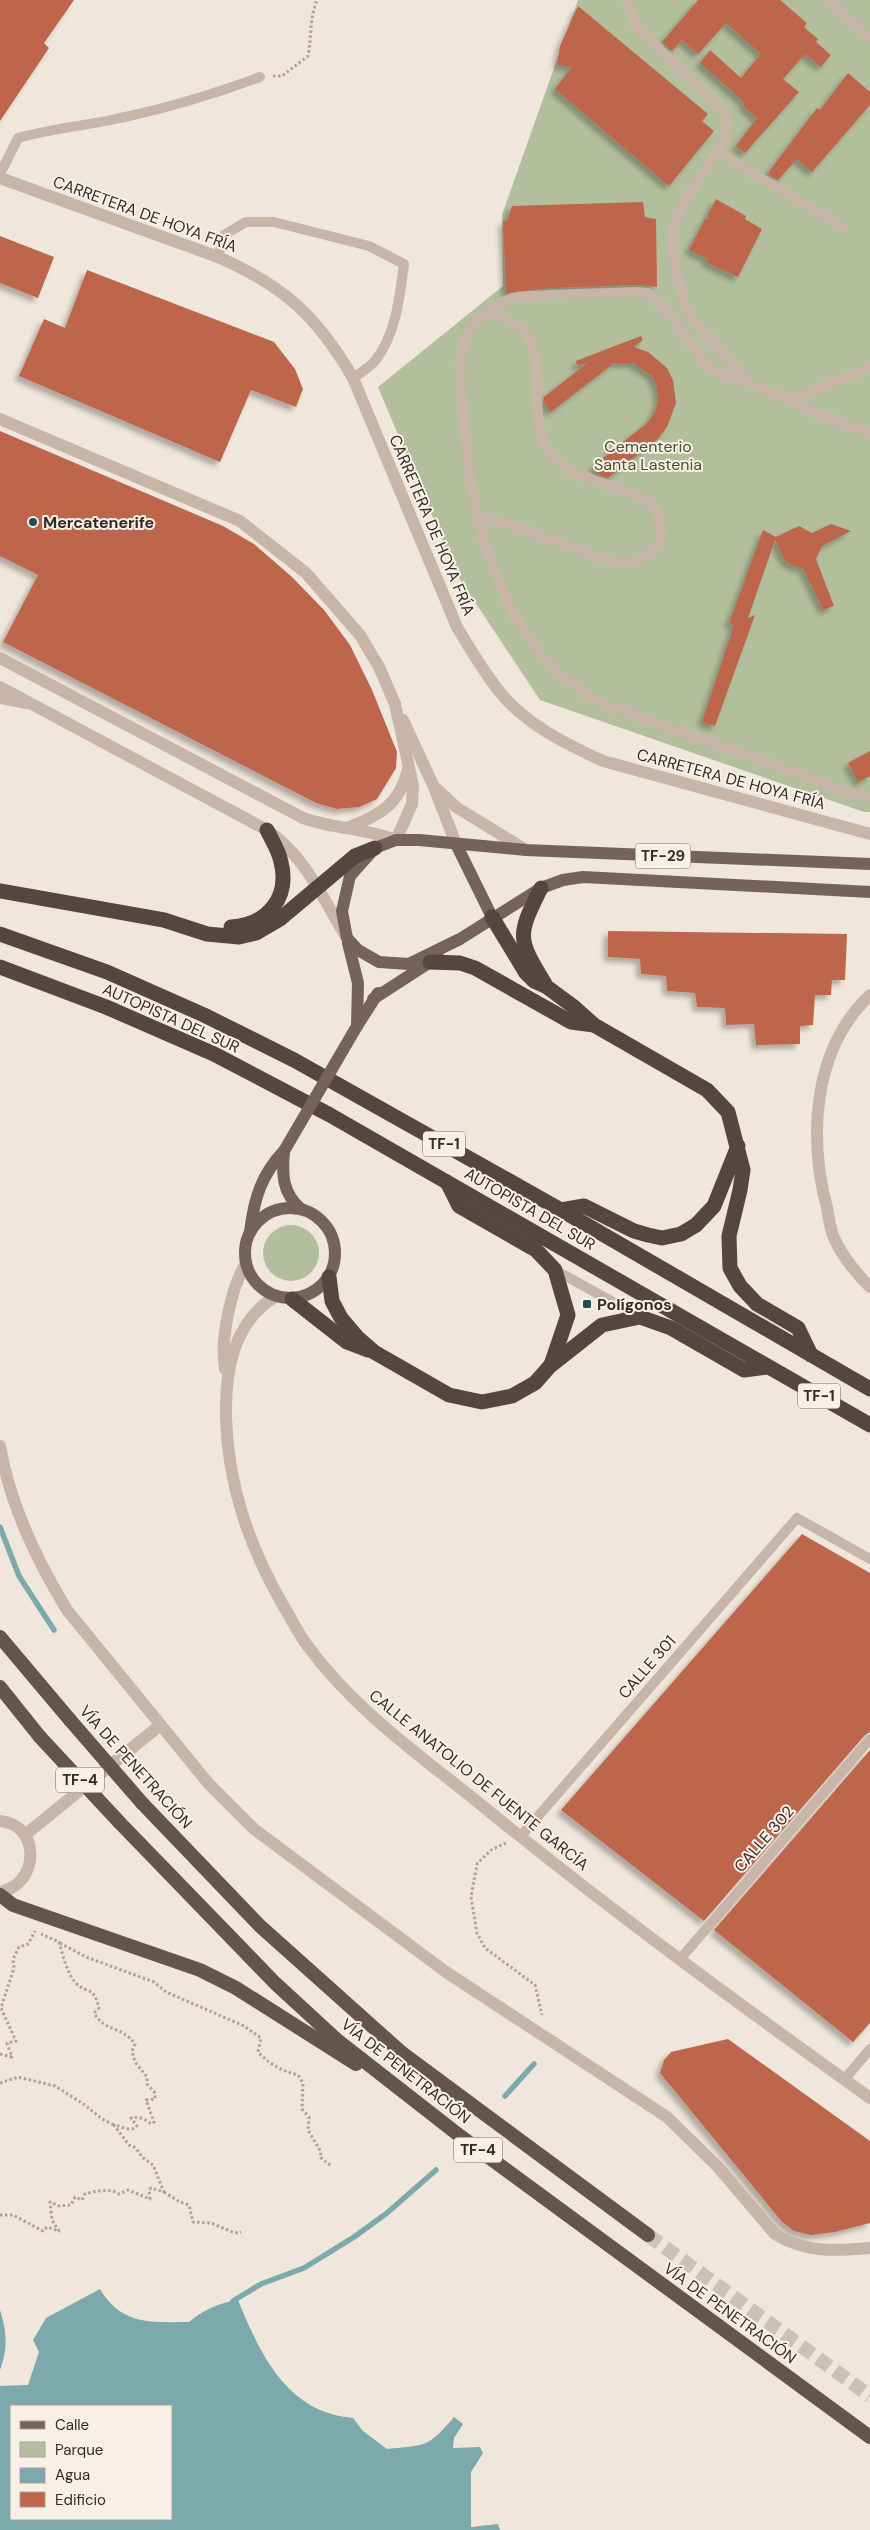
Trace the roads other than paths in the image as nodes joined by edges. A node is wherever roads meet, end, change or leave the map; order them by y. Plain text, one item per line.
1 (628, 0) edge
2 (828, 0) edge
3 (870, 38) edge
4 (260, 76) road end
5 (716, 152) junction
6 (0, 176) edge
7 (844, 227) dead end
8 (218, 257) junction
9 (488, 312) junction
10 (870, 366) edge
11 (353, 378) junction
12 (751, 384) junction
13 (788, 399) junction
14 (0, 418) edge
15 (870, 433) edge
16 (478, 522) junction
17 (4, 661) edge
18 (0, 687) edge
19 (0, 698) edge
20 (28, 703) junction
21 (395, 704) junction
22 (410, 765) junction
23 (434, 786) junction
24 (870, 797) edge
25 (349, 827) junction
26 (267, 830) junction
27 (870, 834) edge
28 (396, 840) junction
29 (456, 844) junction
30 (375, 848) junction
31 (526, 850) junction
32 (870, 864) edge
33 (318, 887) junction
34 (541, 888) junction
35 (0, 891) edge
36 (870, 892) edge
37 (492, 917) junction
38 (180, 923) junction
39 (0, 934) edge
40 (346, 938) junction
41 (460, 939) junction
42 (430, 962) junction
43 (409, 964) junction
44 (0, 967) edge
45 (547, 987) junction
46 (870, 995) edge
47 (373, 999) junction
48 (594, 1025) junction
49 (357, 1026) junction
50 (738, 1146) junction
51 (284, 1151) junction
52 (447, 1182) junction
53 (301, 1209) junction
54 (561, 1210) junction
55 (250, 1232) junction
56 (246, 1263) junction
57 (555, 1270) junction
58 (328, 1277) junction
59 (870, 1287) edge
60 (276, 1296) junction
61 (292, 1299) junction
62 (640, 1318) junction
63 (374, 1352) junction
64 (811, 1355) junction
65 (550, 1366) junction
66 (768, 1367) junction
67 (227, 1378) junction
68 (870, 1389) edge
69 (870, 1425) edge
70 (0, 1446) edge
71 (870, 1559) edge
72 (0, 1637) edge
73 (0, 1687) edge
74 (159, 1726) junction
75 (870, 1739) edge
76 (0, 1821) edge
77 (25, 1835) junction
78 (520, 1837) junction
79 (0, 1893) edge
80 (681, 1958) junction
81 (870, 2049) edge
82 (844, 2080) junction
83 (870, 2098) edge
84 (419, 2105) junction
85 (648, 2235) tunnel mouth
86 (870, 2248) edge
87 (870, 2437) edge

1 - 5 lane
2 - 3 lane
4 - 6 lane
5 - 7 lane
5 - 12 lane
6 - 8 street, CARRETERA DE HOYA FRÍA
8 - 11 street, CARRETERA DE HOYA FRÍA
8 - 11 lane
9 - 12 lane
9 - 16 lane
9 - 16 lane
10 - 13 lane
11 - 27 street, CARRETERA DE HOYA FRÍA
12 - 13 lane
13 - 15 lane
14 - 21 street
16 - 24 lane
17 - 25 street
18 - 20 street
19 - 20 street
20 - 26 street
21 - 22 street
21 - 23 street
22 - 25 street
22 - 28 street
23 - 29 street
23 - 31 street
25 - 28 street
26 - 33 street
26 - 38 highway
28 - 29 main road, TF-29
28 - 30 main road, TF-29
29 - 31 main road, TF-29
29 - 37 main road
30 - 33 highway
30 - 40 main road, TF-29
31 - 32 main road, TF-29
33 - 38 highway
33 - 40 street
34 - 36 main road, TF-29
34 - 37 main road, TF-29
34 - 45 highway
35 - 38 highway
37 - 41 main road, TF-29
37 - 45 highway
39 - 54 highway, AUTOPISTA DEL SUR / TF-1
40 - 43 main road, TF-29
40 - 49 main road
41 - 42 main road
41 - 43 main road, TF-29
42 - 47 main road
42 - 48 highway
43 - 47 main road
44 - 52 highway, AUTOPISTA DEL SUR / TF-1
45 - 48 highway
46 - 59 street
47 - 49 main road
48 - 50 highway
49 - 51 main road, bridge
50 - 54 highway
50 - 64 highway
51 - 53 main road
51 - 55 main road
52 - 57 highway
52 - 66 highway, AUTOPISTA DEL SUR / TF-1
53 - 55 main road
53 - 58 main road
54 - 64 highway, AUTOPISTA DEL SUR / TF-1
55 - 56 main road
56 - 60 main road
56 - 67 street, CALLE ANATOLIO DE FUENTE GARCÍA
57 - 62 lane
57 - 65 highway
58 - 61 main road
58 - 63 highway
60 - 61 main road
60 - 67 street, CALLE ANATOLIO DE FUENTE GARCÍA
61 - 63 highway
62 - 65 highway
62 - 66 highway
63 - 65 highway
64 - 68 highway, AUTOPISTA DEL SUR / TF-1
66 - 69 highway, AUTOPISTA DEL SUR / TF-1
67 - 78 street, CALLE ANATOLIO DE FUENTE GARCÍA
70 - 74 street
71 - 78 lane, CALLE 301
72 - 85 highway, VÍA DE PENETRACIÓN / TF-4, bridge
73 - 84 highway, VÍA DE PENETRACIÓN / TF-4, bridge
74 - 77 street
74 - 86 street
75 - 80 lane, CALLE 302
76 - 77 street
77 - 79 street
78 - 80 street, CALLE ANATOLIO DE FUENTE GARCÍA
79 - 84 highway
80 - 82 street, CALLE ANATOLIO DE FUENTE GARCÍA
81 - 82 lane
82 - 83 street, CALLE ANATOLIO DE FUENTE GARCÍA
84 - 87 highway, VÍA DE PENETRACIÓN / TF-4

